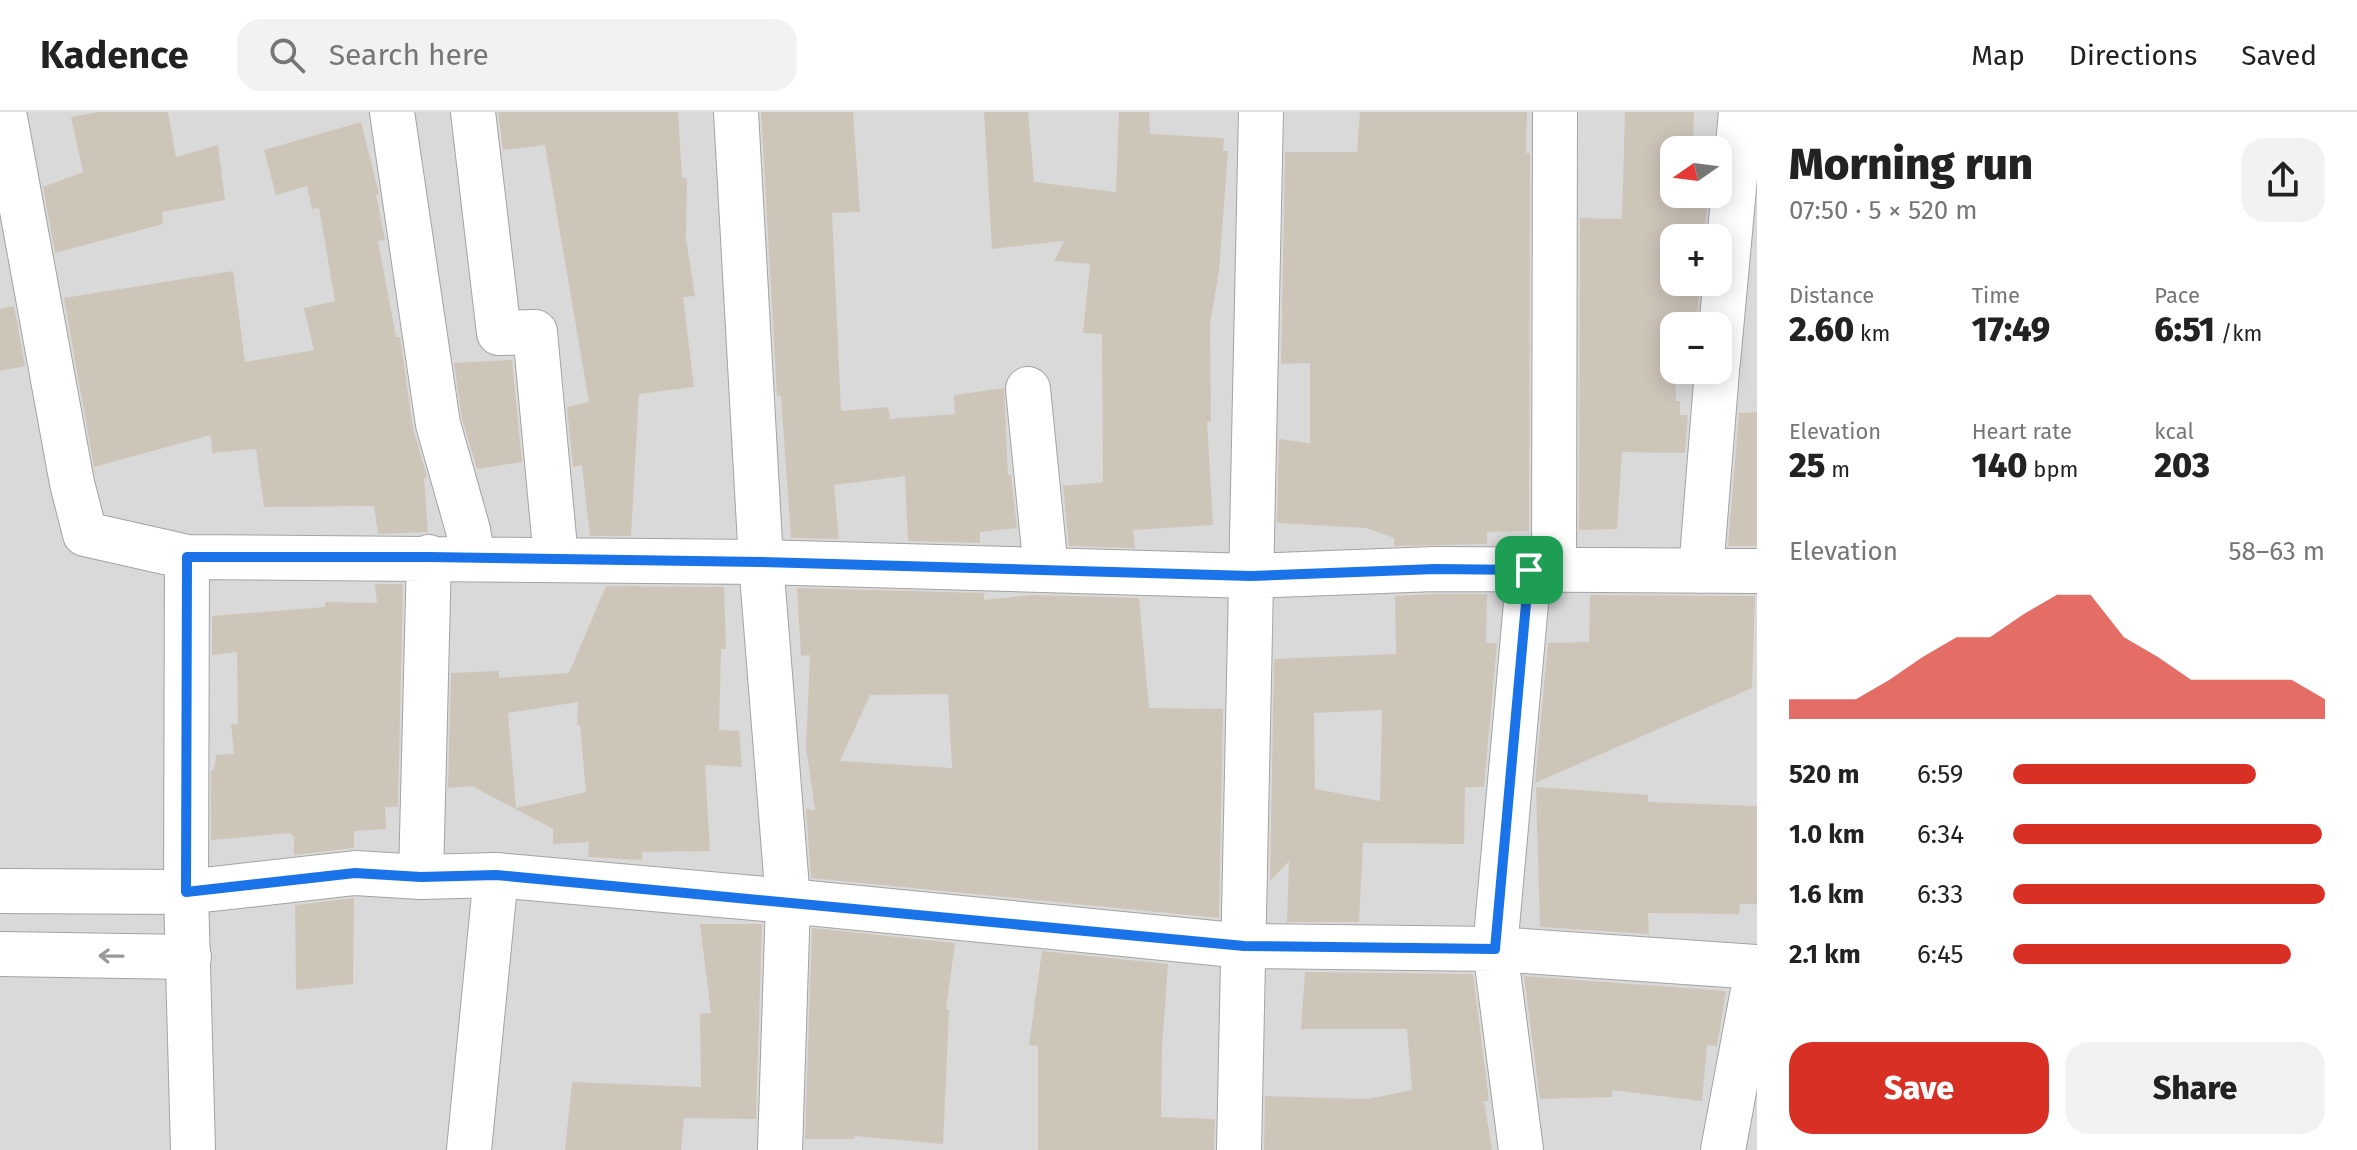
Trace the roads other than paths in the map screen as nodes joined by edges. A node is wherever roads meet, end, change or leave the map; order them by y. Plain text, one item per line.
1 (4, 112) edge
2 (392, 112) edge
3 (473, 112) edge
4 (736, 112) edge
5 (1261, 112) edge
6 (1555, 112) edge
7 (1741, 112) edge
8 (12, 218) edge
9 (1741, 270) edge
10 (1730, 312) edge
11 (1716, 384) edge
12 (1028, 389) dead end
13 (187, 557) junction
14 (429, 557) junction
15 (473, 558) junction
16 (556, 559) junction
17 (761, 562) junction
18 (1046, 570) junction
19 (1541, 570) junction
20 (1701, 571) junction
21 (1757, 571) edge
22 (1251, 576) junction
23 (496, 875) junction
24 (421, 877) junction
25 (0, 891) edge
26 (186, 892) junction
27 (788, 901) junction
28 (1244, 946) junction
29 (1495, 949) junction
30 (0, 954) edge
31 (189, 957) junction
32 (1757, 968) edge
33 (193, 1150) edge
34 (469, 1150) edge
35 (780, 1150) edge
36 (1239, 1150) edge
37 (1521, 1150) edge
38 (1723, 1150) edge

1 - 8 street
2 - 15 street
3 - 16 street
4 - 17 street
5 - 22 street
6 - 19 street
7 - 9 street
8 - 13 street
9 - 10 street
11 - 20 street
12 - 18 street
13 - 14 street
13 - 26 street
14 - 15 street
14 - 24 street
15 - 16 street
16 - 17 street
17 - 18 street
17 - 27 street
18 - 22 street
19 - 20 street
19 - 22 street
19 - 29 street
20 - 21 street
22 - 28 street
23 - 24 street
23 - 27 street
23 - 34 street
24 - 26 street
25 - 26 street
26 - 31 street
27 - 28 street
27 - 35 street
28 - 29 street
28 - 36 street
29 - 32 street
29 - 37 street
31 -> 30 street
31 - 33 street
32 - 38 street

